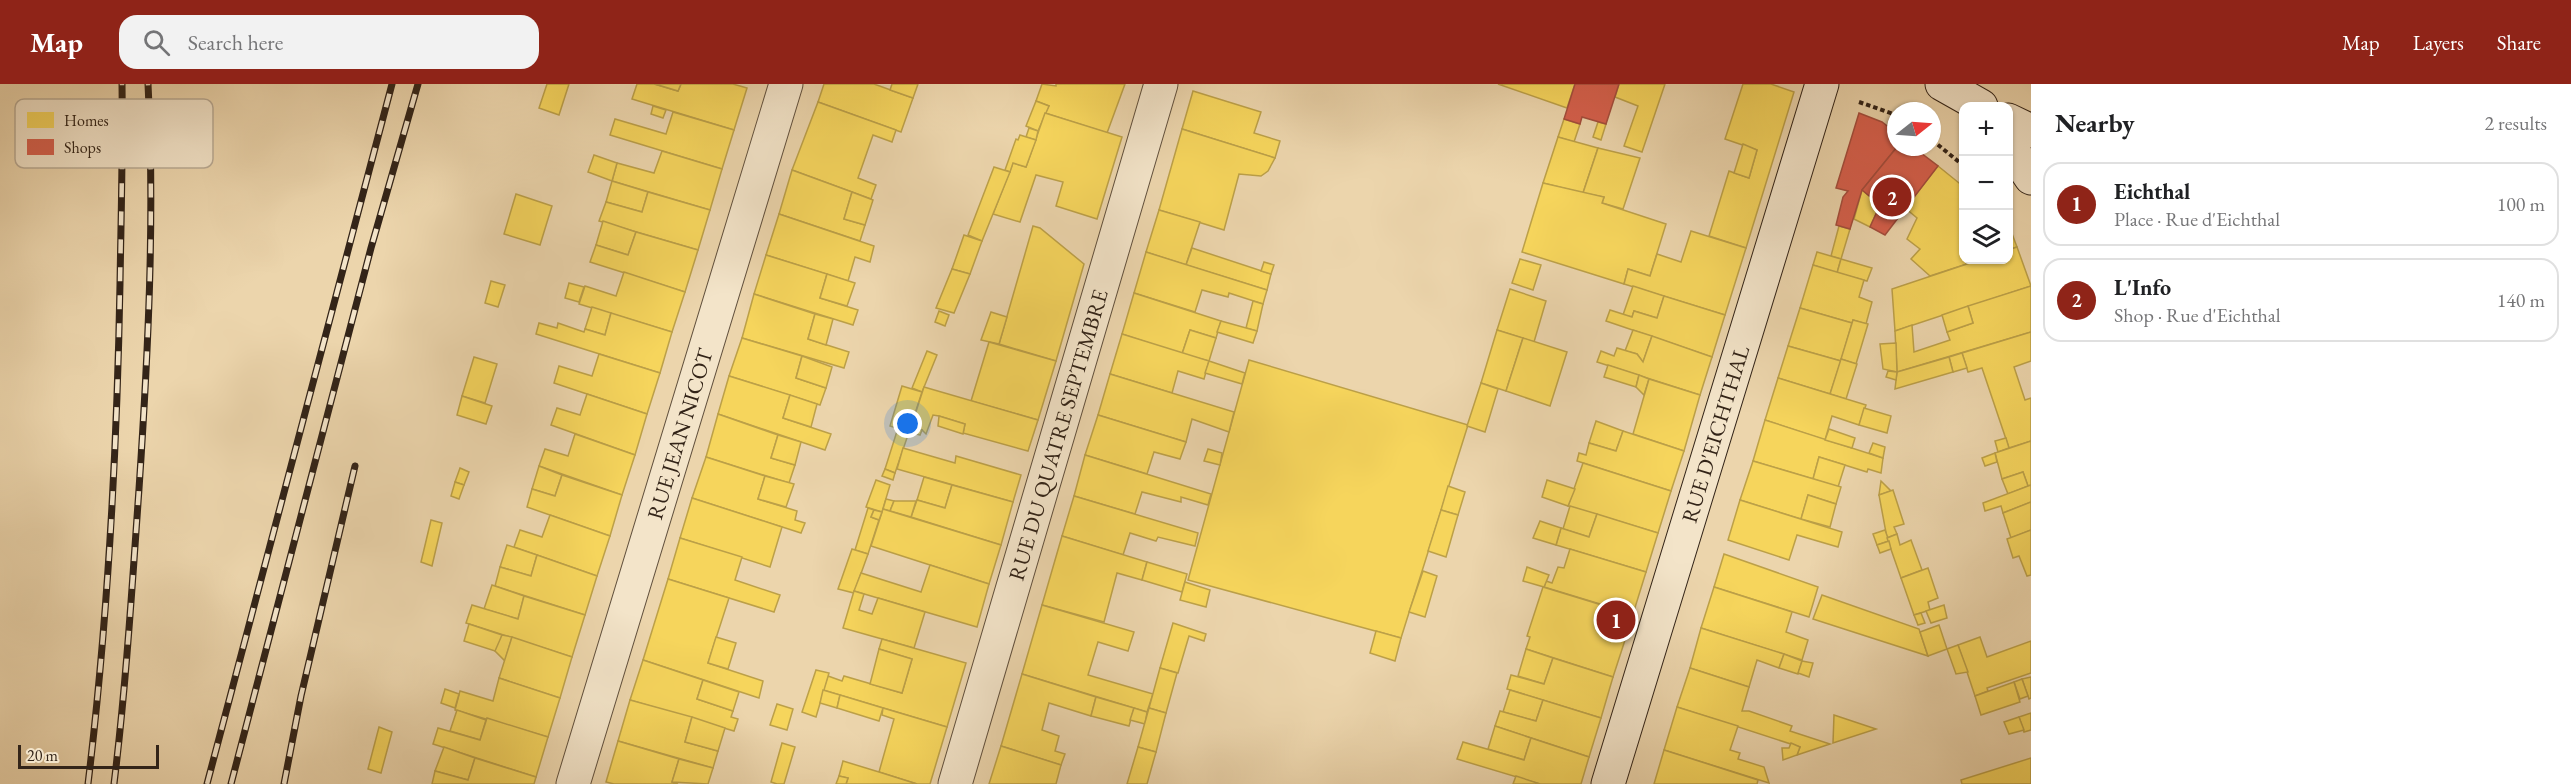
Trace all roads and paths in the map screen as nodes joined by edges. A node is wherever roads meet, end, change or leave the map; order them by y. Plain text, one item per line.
1 (786, 84) edge
2 (1161, 84) edge
3 (1822, 84) edge
4 (1942, 84) edge
5 (1857, 102) dead end
6 (1974, 102) edge
7 (1887, 112) edge
8 (2013, 122) edge
9 (2031, 131) edge
10 (1941, 147) edge
11 (2013, 151) edge
12 (1959, 162) edge
13 (2031, 178) edge
14 (573, 784) edge
15 (955, 784) edge
16 (1608, 784) edge

1 - 14 street, RUE JEAN NICOT
2 - 15 street, RUE DU QUATRE SEPTEMBRE
3 - 16 street, RUE D'EICHTHAL
4 - 6 street
5 - 7 path
8 - 9 street
10 - 12 path
11 - 13 street

